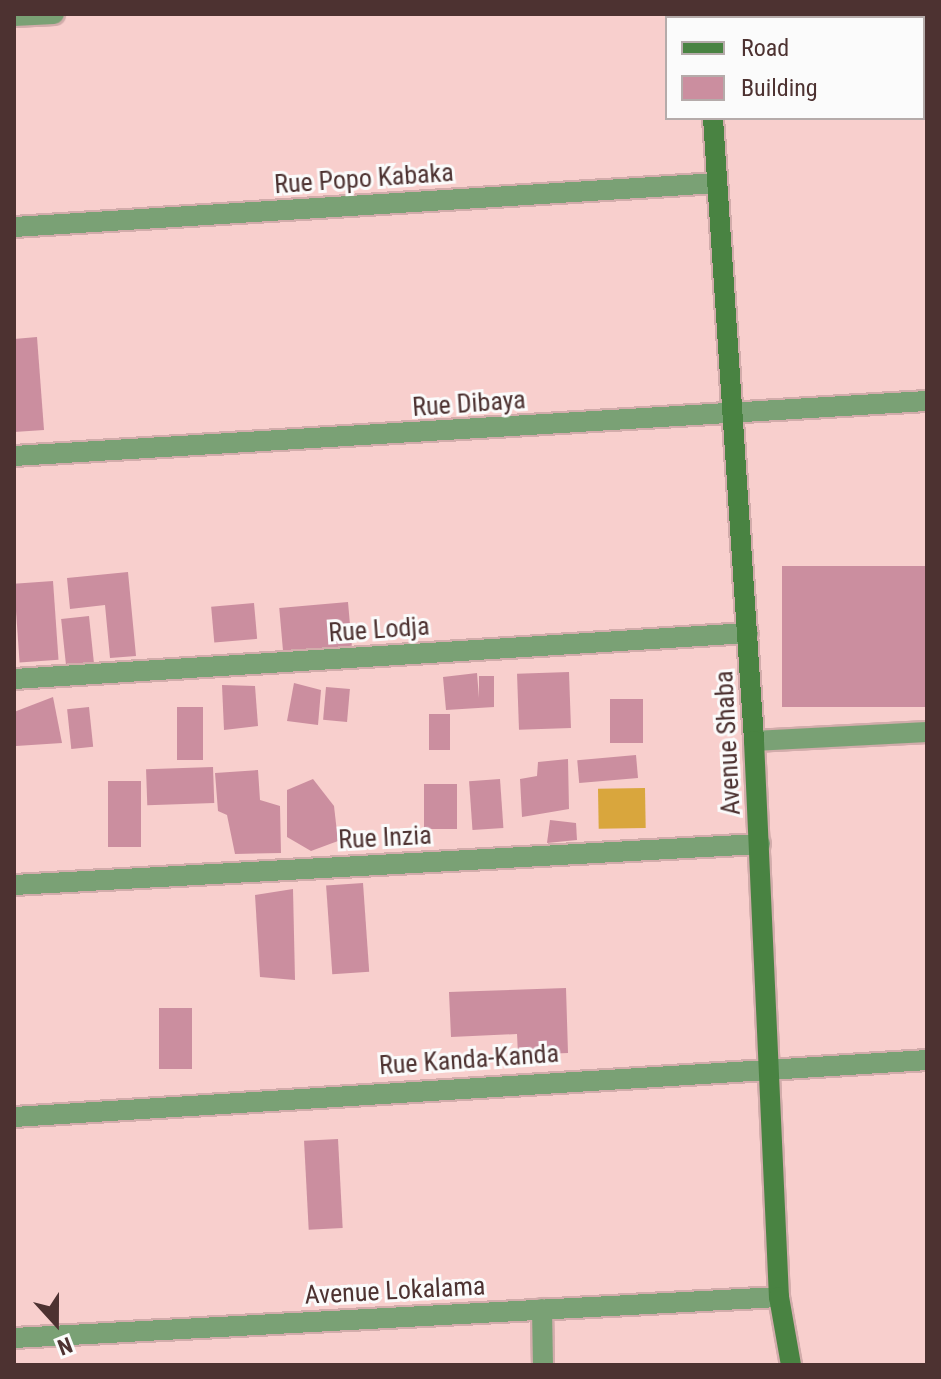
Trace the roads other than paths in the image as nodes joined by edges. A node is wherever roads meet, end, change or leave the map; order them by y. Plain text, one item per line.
1 (54, 14) edge
2 (14, 16) edge
3 (713, 120) edge
4 (717, 183) junction
5 (14, 227) edge
6 (927, 401) edge
7 (734, 413) junction
8 (14, 456) edge
9 (748, 633) junction
10 (14, 679) edge
11 (927, 732) edge
12 (754, 741) junction
13 (760, 844) junction
14 (14, 885) edge
15 (927, 1060) edge
16 (772, 1066) junction
17 (14, 1117) edge
18 (779, 1297) junction
19 (542, 1309) junction
20 (14, 1338) edge
21 (543, 1365) edge
22 (791, 1365) edge

1 - 2 street
3 - 4 street, Avenue Shaba
4 - 5 street, Rue Popo Kabaka
4 - 7 street, Avenue Shaba
6 - 7 street, Rue Dibaya
7 - 8 street, Rue Dibaya
7 - 9 street, Avenue Shaba
9 - 10 street, Rue Lodja
9 - 12 street, Avenue Shaba
11 - 12 street
12 - 13 street, Avenue Shaba
13 - 14 street, Rue Inzia
13 - 16 street, Avenue Shaba
15 - 16 street, Rue Kanda-Kanda
16 - 17 street, Rue Kanda-Kanda
16 - 18 street, Avenue Shaba
18 - 19 street, Avenue Lokalama
18 - 22 street, Avenue Shaba
19 - 20 street, Avenue Lokalama
19 - 21 street

